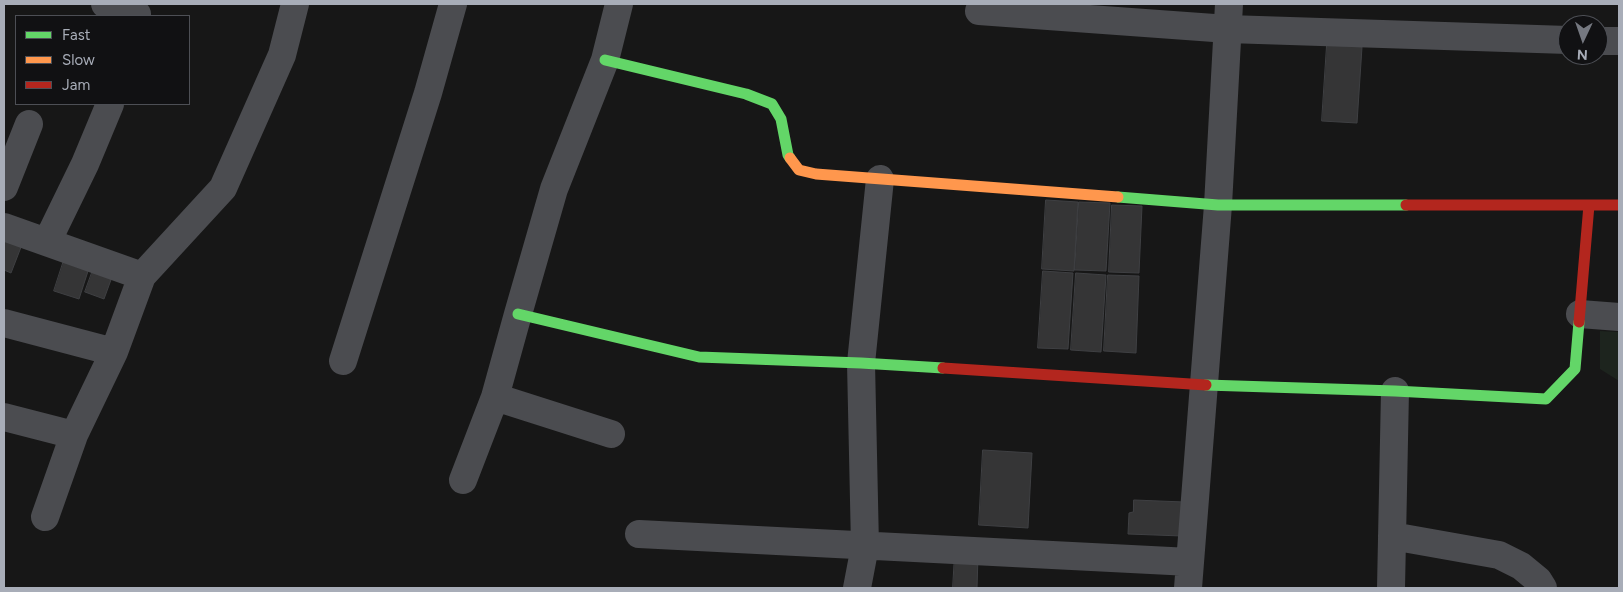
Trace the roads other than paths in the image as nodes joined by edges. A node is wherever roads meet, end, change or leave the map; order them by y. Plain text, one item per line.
1 (105, 4) edge
2 (295, 4) edge
3 (453, 4) edge
4 (619, 4) edge
5 (138, 11) edge
6 (979, 11) dead end
7 (1228, 17) edge
8 (1558, 39) edge
9 (605, 60) junction
10 (110, 105) edge
11 (29, 124) dead end
12 (880, 179) junction
13 (4, 187) edge
14 (1218, 205) junction
15 (1588, 205) junction
16 (1619, 205) edge
17 (4, 227) edge
18 (47, 242) junction
19 (142, 276) junction
20 (518, 314) junction
21 (1580, 314) junction
22 (1619, 317) edge
23 (4, 324) edge
24 (114, 352) junction
25 (343, 361) dead end
26 (861, 363) junction
27 (1204, 385) junction
28 (1395, 391) junction
29 (496, 397) junction
30 (4, 417) edge
31 (611, 434) dead end
32 (74, 435) junction
33 (463, 480) dead end
34 (45, 517) dead end
35 (639, 534) dead end
36 (1392, 536) junction
37 (865, 546) junction
38 (1189, 575) edge
39 (857, 588) edge
40 (1391, 588) edge
41 (1543, 588) edge

1 - 5 street
2 - 19 street
3 - 25 street
4 - 9 street
6 - 7 street
7 - 8 street
7 - 14 street
9 - 12 street
9 - 20 street
10 - 18 street
11 - 13 street
12 - 14 street
12 - 26 street
14 - 15 street
14 - 27 street
15 - 16 street
15 - 21 street
17 - 18 street
18 - 19 street
19 - 24 street
20 - 26 street
20 - 29 street
21 - 22 street
21 - 28 street
23 - 24 street
24 - 32 street
26 - 27 street
26 - 37 street
27 - 28 street
27 - 38 street
28 - 36 street
29 - 31 street
29 - 33 street
30 - 32 street
32 - 34 street
35 - 37 street
36 - 40 street
36 - 41 street
37 - 38 street
37 - 39 street

